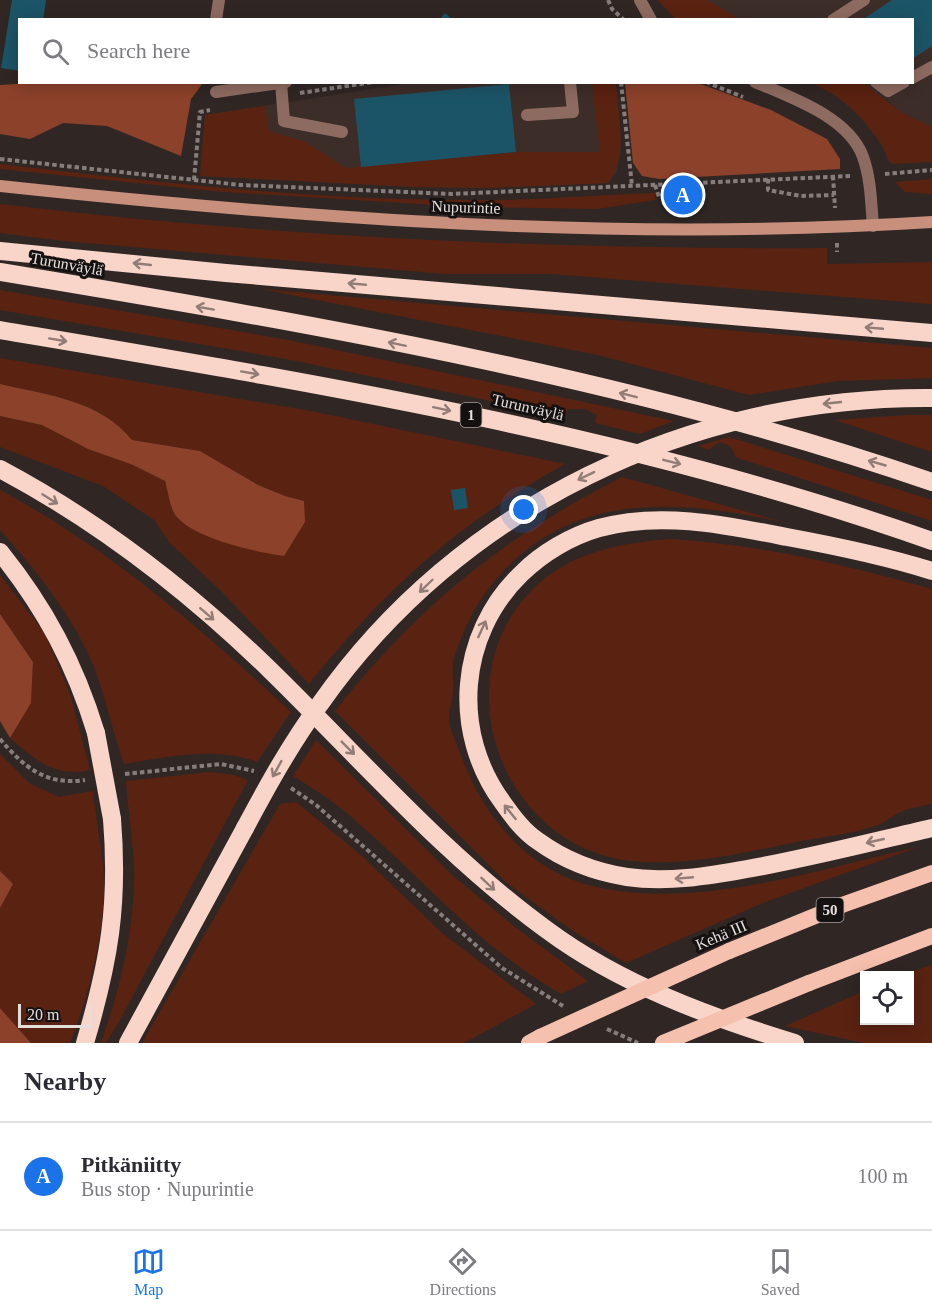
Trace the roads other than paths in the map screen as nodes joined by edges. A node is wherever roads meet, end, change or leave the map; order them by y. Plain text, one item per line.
1 (219, 0) edge
2 (640, 0) edge
3 (864, 0) edge
4 (216, 18) edge
5 (646, 18) edge
6 (836, 18) edge
7 (932, 67) edge
8 (914, 77) edge
9 (570, 84) edge
10 (879, 84) edge
11 (900, 84) edge
12 (771, 86) edge
13 (215, 87) edge
14 (281, 89) edge
15 (527, 115) dead end
16 (342, 132) dead end
17 (0, 186) edge
18 (932, 222) edge
19 (873, 226) junction
20 (0, 250) edge
21 (0, 272) edge
22 (0, 330) edge
23 (932, 333) edge
24 (932, 398) edge
25 (0, 469) edge
26 (932, 482) edge
27 (932, 541) edge
28 (0, 552) edge
29 (932, 571) edge
30 (932, 828) edge
31 (932, 873) edge
32 (932, 936) edge
33 (535, 1040) edge
34 (85, 1043) edge
35 (128, 1043) edge
36 (663, 1043) edge
37 (795, 1043) edge

1 - 4 street
2 - 5 street
3 - 6 street
7 - 8 street
9 - 15 street
10 - 11 street
12 - 19 street
13 - 14 street
14 - 16 street
17 - 19 main road, Nupurintie
18 - 19 main road, Nupurintie
23 -> 20 highway
26 -> 21 highway, Turunväylä
22 -> 27 highway, Turunväylä / 1
24 -> 35 highway, bridge
25 -> 37 highway
28 - 34 highway, bridge
30 -> 29 highway
31 - 33 highway, Kehä III / 50, bridge
32 - 36 highway, bridge

